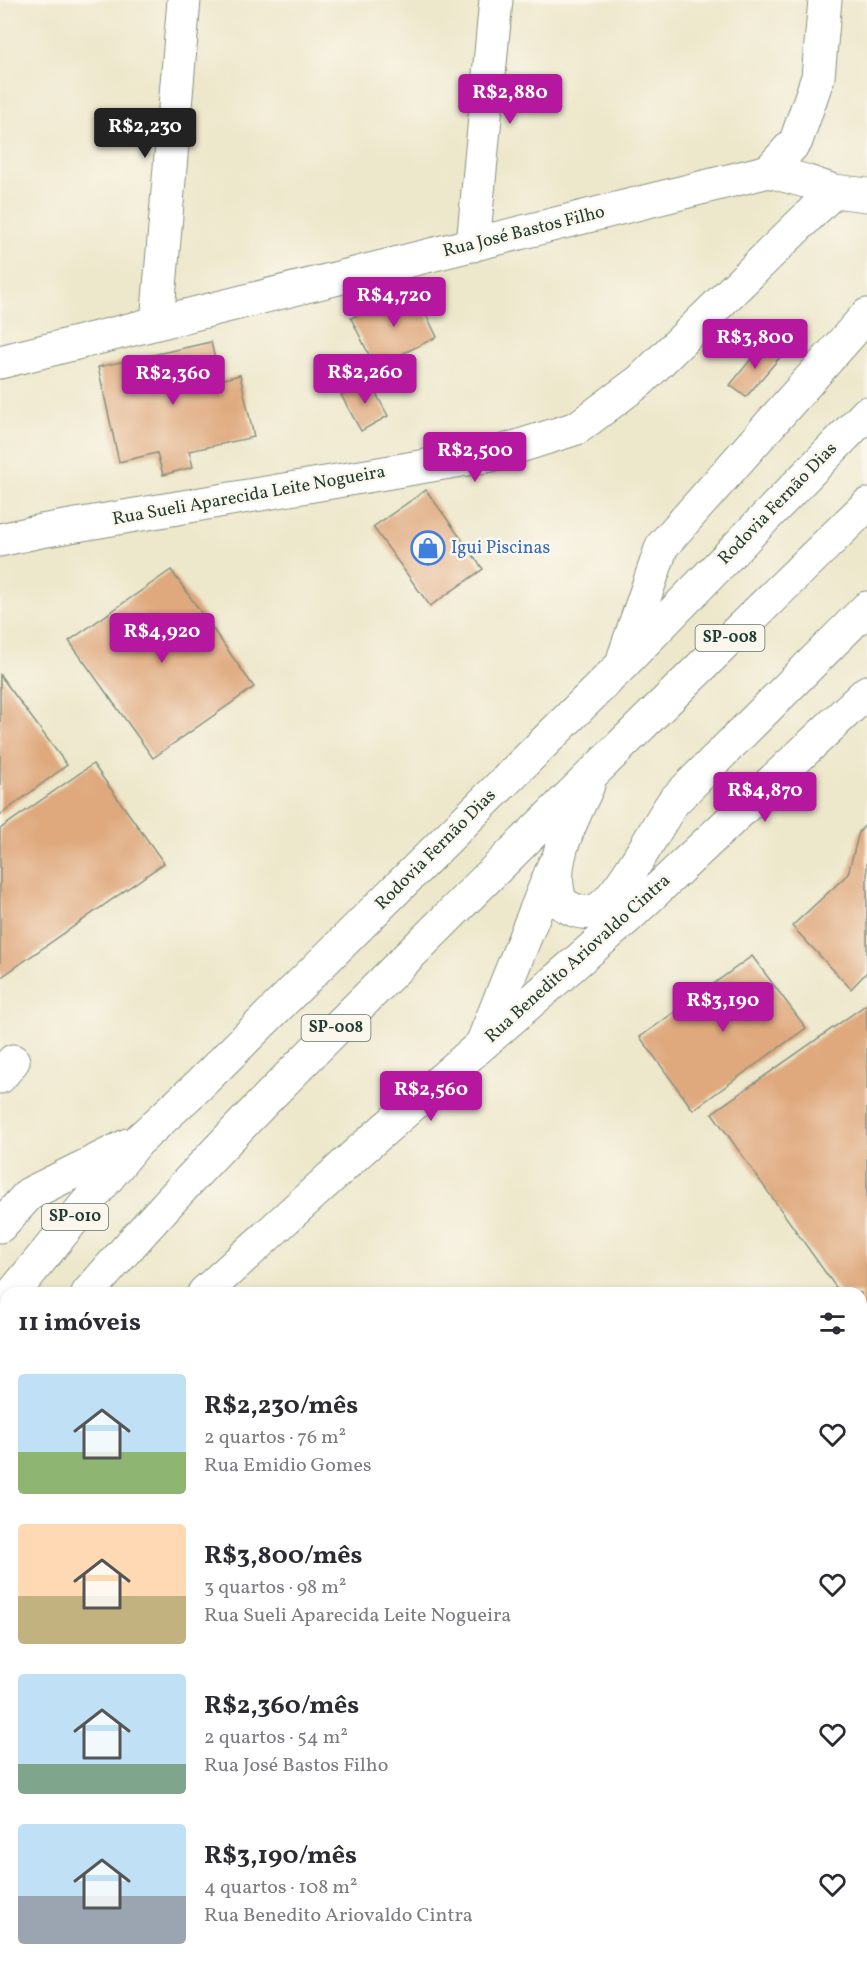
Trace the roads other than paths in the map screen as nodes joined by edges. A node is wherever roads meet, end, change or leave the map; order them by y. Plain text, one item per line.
1 (184, 0) edge
2 (496, 0) edge
3 (825, 0) edge
4 (769, 171) junction
5 (834, 191) junction
6 (867, 195) edge
7 (473, 245) junction
8 (867, 315) edge
9 (157, 323) junction
10 (0, 362) edge
11 (867, 413) edge
12 (867, 505) edge
13 (0, 540) edge
14 (867, 608) edge
15 (622, 665) junction
16 (867, 692) edge
17 (593, 771) junction
18 (558, 857) junction
19 (482, 1044) junction
20 (138, 1141) junction
21 (0, 1226) edge
22 (18, 1287) edge
23 (93, 1287) edge
24 (211, 1287) edge

1 - 9 main road
2 - 7 main road
3 - 4 main road
4 - 5 main road
4 - 7 main road, Rua José Bastos Filho
5 - 6 main road
5 - 13 main road, Rua Sueli Aparecida Leite Nogueira
7 - 9 main road, Rua José Bastos Filho
8 - 15 main road
9 - 10 main road, Rua José Bastos Filho
11 - 15 main road, Rodovia Fernão Dias / SP-008
12 - 17 main road, SP-008
14 - 18 main road
15 - 20 main road, Rodovia Fernão Dias / SP-008
16 - 19 main road, Rua Benedito Ariovaldo Cintra
17 - 18 main road
17 - 23 main road, SP-008
18 - 19 main road
19 - 24 main road, Rua Benedito Ariovaldo Cintra
20 - 21 main road, SP-008
20 - 22 main road, Rodovia Fernão Dias / SP-010

